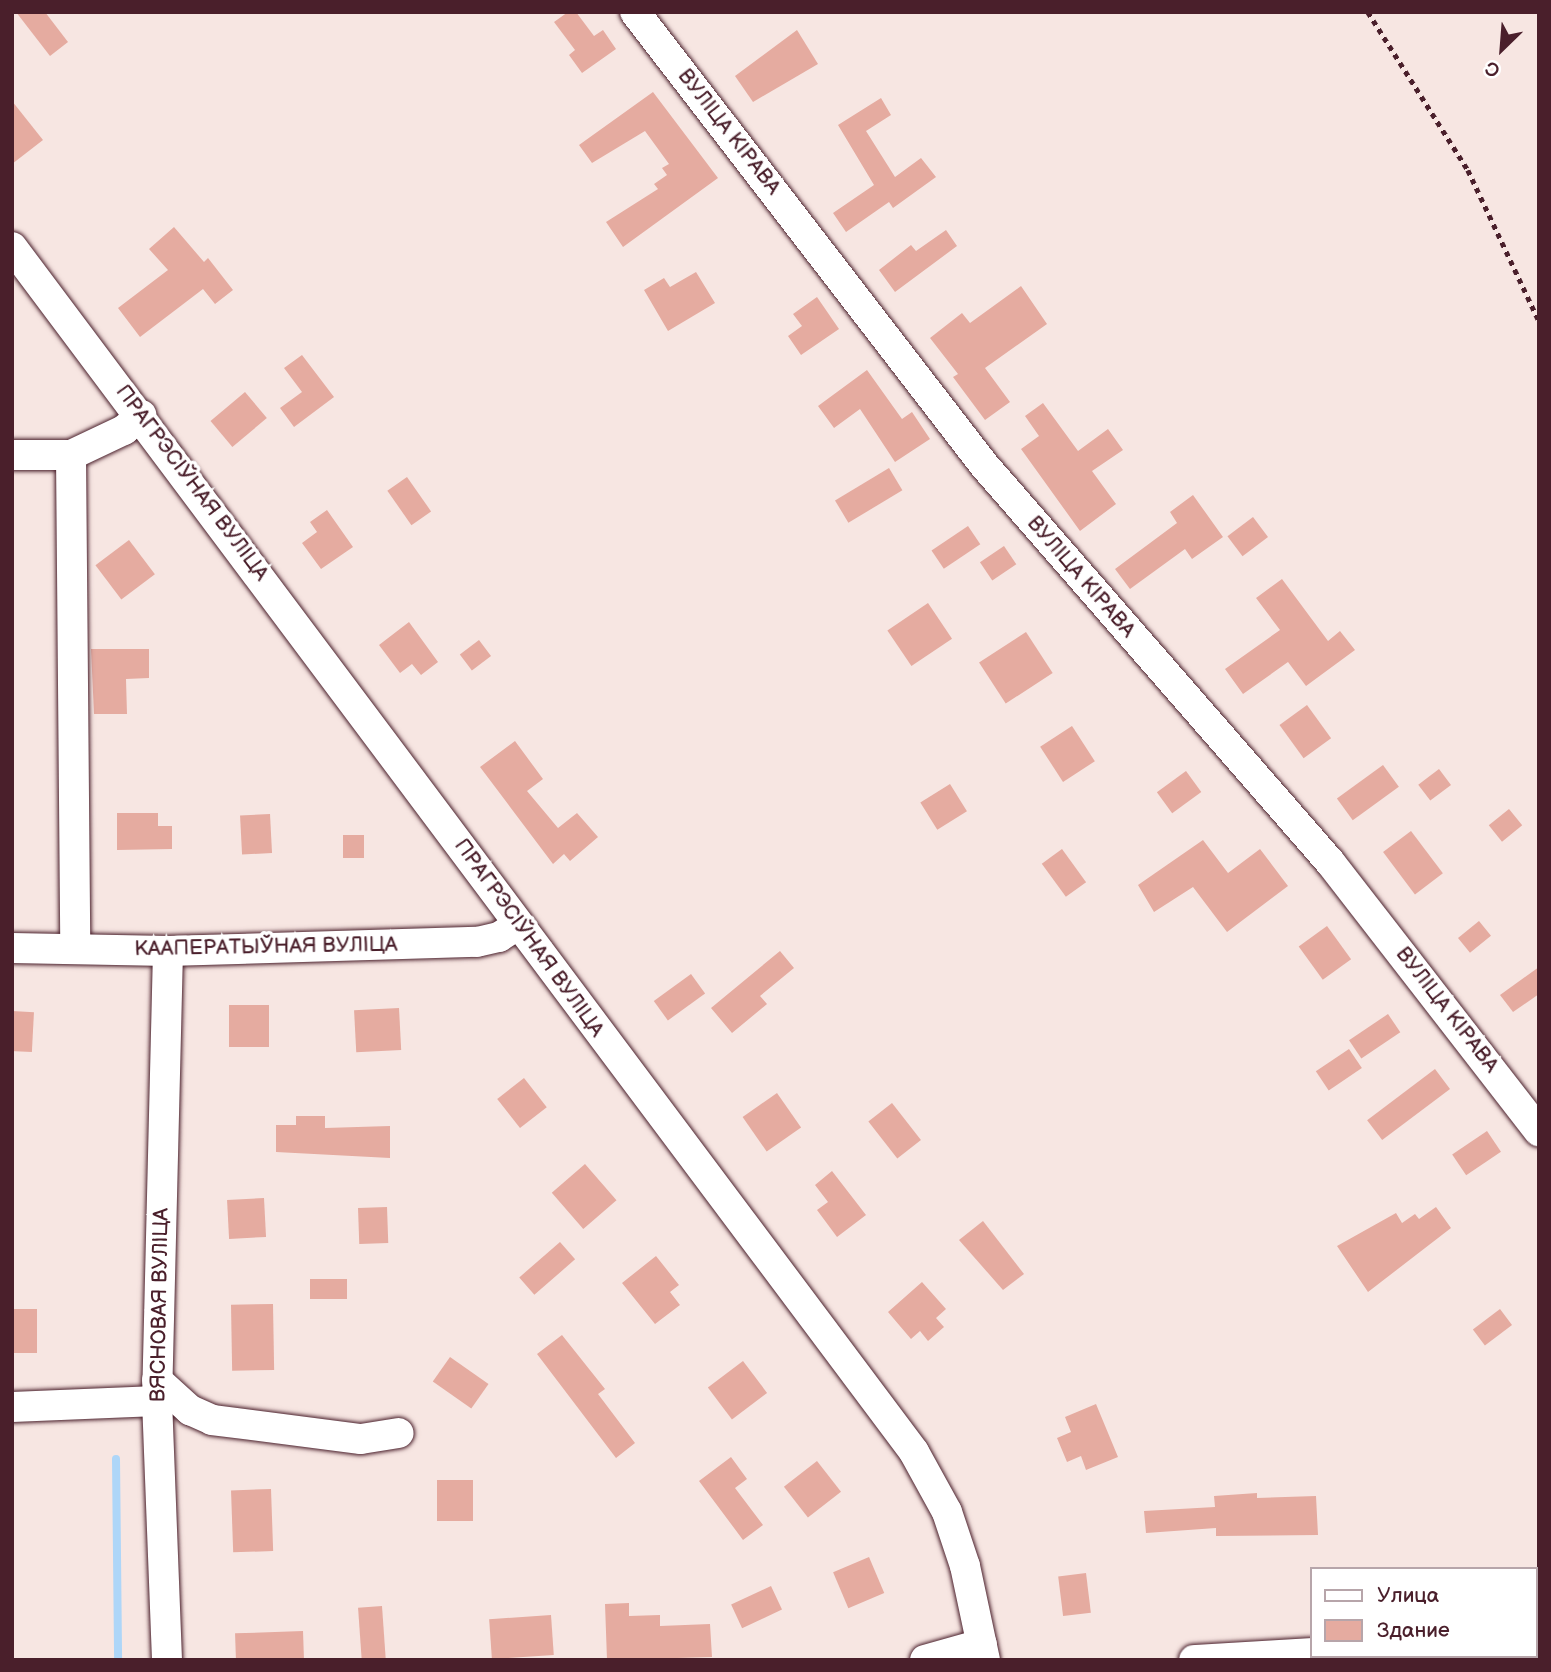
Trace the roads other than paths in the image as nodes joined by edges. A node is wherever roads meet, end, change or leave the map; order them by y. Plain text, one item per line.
1 (635, 12) edge
2 (12, 247) edge
3 (141, 415) junction
4 (71, 454) junction
5 (12, 455) edge
6 (516, 926) junction
7 (12, 948) edge
8 (75, 948) junction
9 (168, 951) junction
10 (1539, 1131) edge
11 (157, 1390) junction
12 (12, 1407) edge
13 (399, 1433) dead end
14 (983, 1652) edge
15 (1310, 1653) edge
16 (167, 1660) edge
17 (925, 1660) edge
18 (1194, 1660) edge

1 - 10 street, ВУЛІЦА КІРАВА
2 - 3 street, ПРАГРЭСІЎНАЯ ВУЛІЦА
3 - 4 street
3 - 6 street, ПРАГРЭСІЎНАЯ ВУЛІЦА
4 - 5 street
4 - 8 street
6 - 9 street, КААПЕРАТЫЎНАЯ ВУЛІЦА
6 - 14 street, ПРАГРЭСІЎНАЯ ВУЛІЦА
7 - 8 street, КААПЕРАТЫЎНАЯ ВУЛІЦА
8 - 9 street, КААПЕРАТЫЎНАЯ ВУЛІЦА
9 - 11 street, ВЯСНОВАЯ ВУЛІЦА
11 - 12 street
11 - 13 street
11 - 16 street, ВЯСНОВАЯ ВУЛІЦА
14 - 17 street
15 - 18 street

